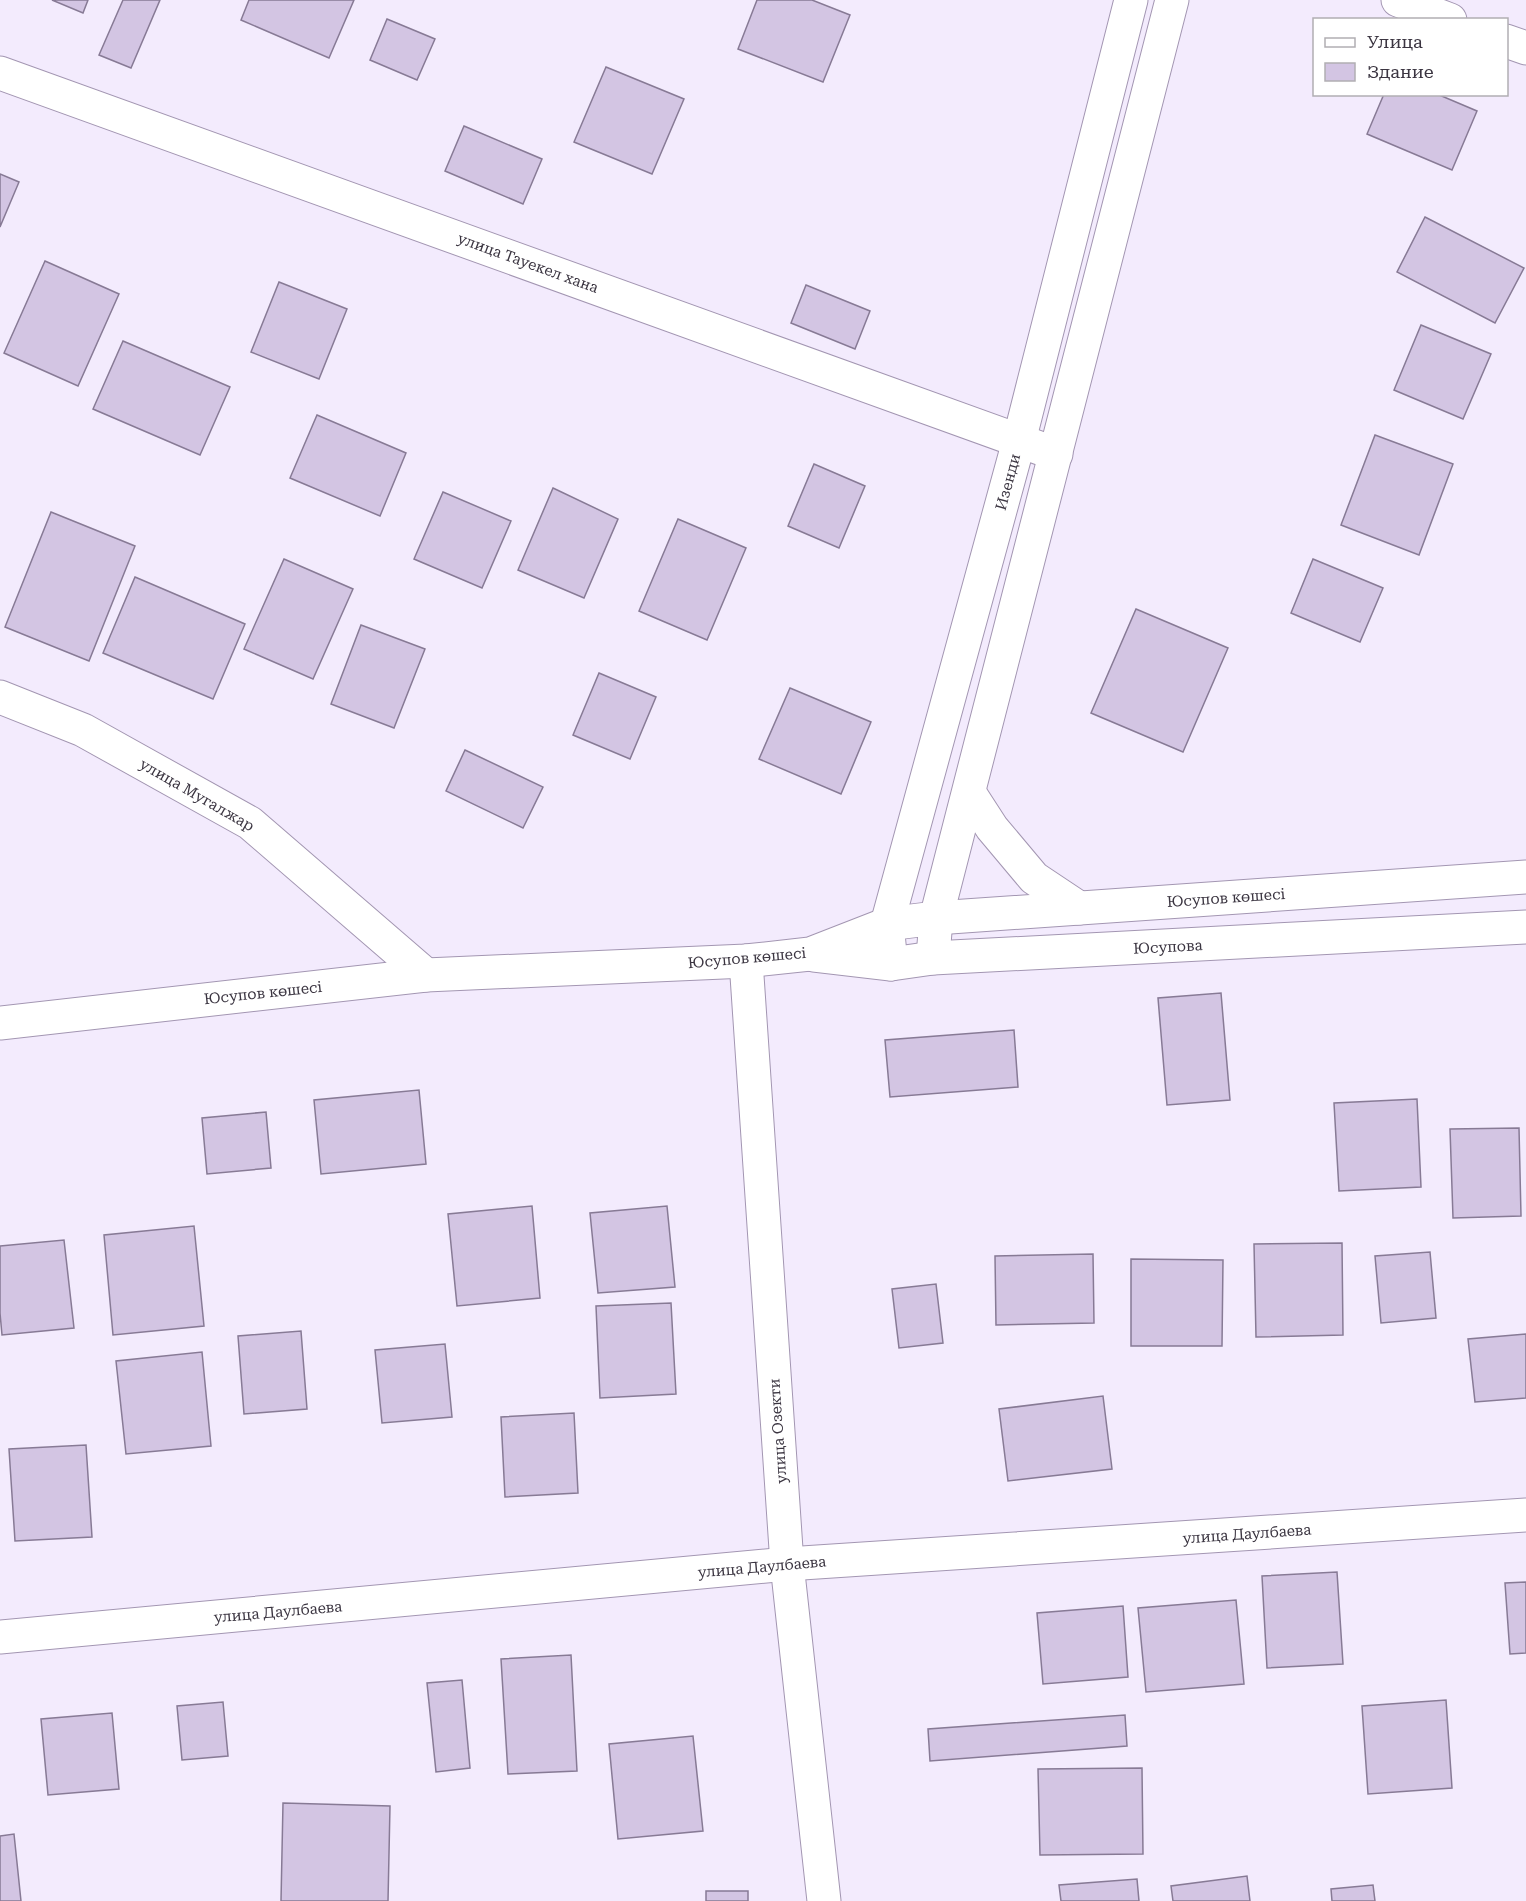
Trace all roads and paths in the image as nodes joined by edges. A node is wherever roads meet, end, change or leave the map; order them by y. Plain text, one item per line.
1 (1131, 0) edge
2 (1172, 0) edge
3 (1398, 0) edge
4 (1445, 18) edge
5 (1508, 42) edge
6 (1526, 48) edge
7 (0, 72) edge
8 (1019, 441) junction
9 (1056, 454) junction
10 (0, 697) edge
11 (970, 794) junction
12 (1526, 877) edge
13 (1079, 908) junction
14 (936, 918) junction
15 (887, 924) junction
16 (1526, 927) edge
17 (810, 954) junction
18 (933, 958) junction
19 (746, 961) junction
20 (891, 964) junction
21 (426, 975) junction
22 (0, 1023) edge
23 (1526, 1515) edge
24 (787, 1564) junction
25 (0, 1637) edge
26 (824, 1901) edge

1 - 8 street, Изенди
2 - 9 street
3 - 4 street
5 - 6 street
7 - 8 street, улица Тауекел хана
8 - 9 street, улица Тауекел хана
8 - 15 street, Изенди
9 - 11 street
10 - 21 street, улица Мугалжар
11 - 13 street
11 - 14 street
12 - 13 street, Юсупов көшесі
13 - 14 street, Юсупов көшесі
14 - 15 street, Юсупов көшесі
14 - 18 street
15 - 17 street, Юсупов көшесі
15 - 20 street, Изенди
16 - 18 street, Юсупова
17 - 19 street, Юсупов көшесі
17 - 20 street, Юсупова
18 - 20 street, Юсупова
19 - 21 street, Юсупов көшесі
19 - 24 street, улица Озекти
21 - 22 street, Юсупов көшесі
23 - 24 street, улица Даулбаева
24 - 25 street, улица Даулбаева
24 - 26 street, улица Озекти

